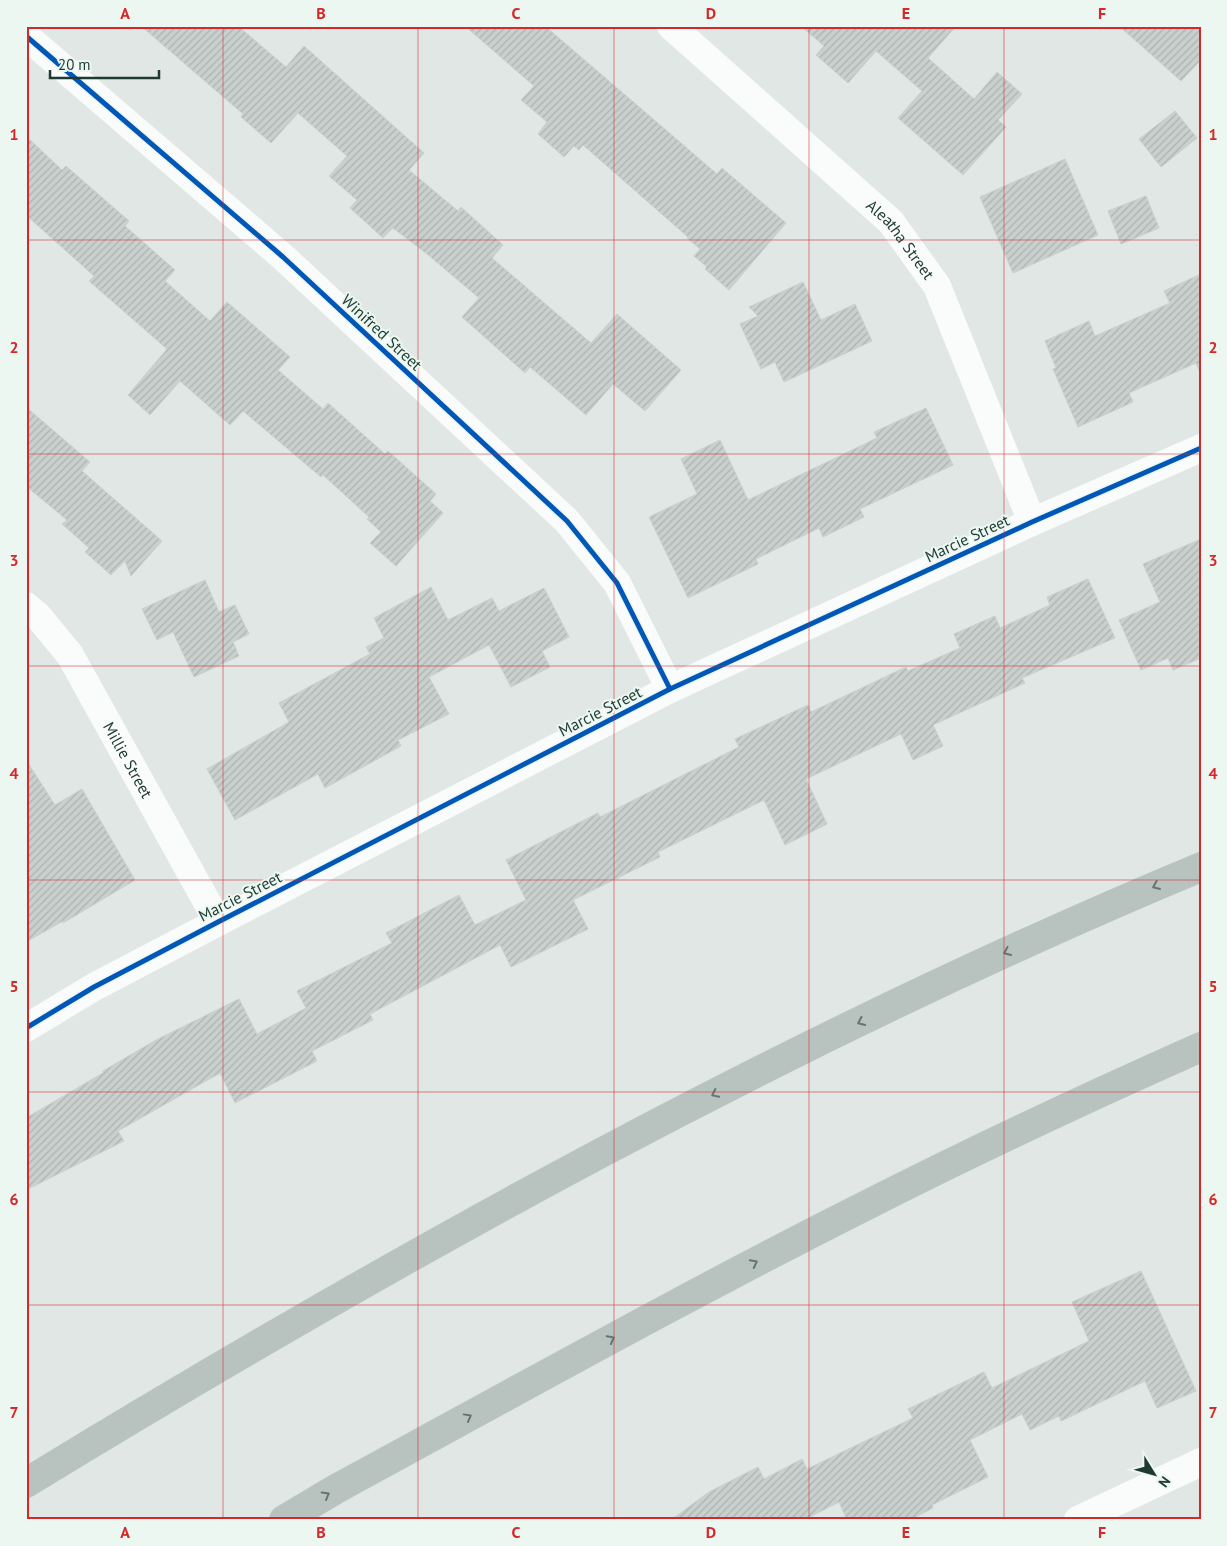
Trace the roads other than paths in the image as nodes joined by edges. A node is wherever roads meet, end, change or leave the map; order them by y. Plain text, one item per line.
1 (670, 26) edge
2 (26, 36) edge
3 (1201, 448) edge
4 (1032, 522) junction
5 (26, 606) edge
6 (670, 689) junction
7 (1201, 867) edge
8 (218, 922) junction
9 (26, 1028) edge
10 (1201, 1047) edge
11 (1201, 1462) edge
12 (26, 1483) edge
13 (284, 1520) edge
14 (1078, 1520) edge

1 - 4 street, Aleatha Street
2 - 6 street, Winifred Street
3 - 4 street, Marcie Street
4 - 6 street, Marcie Street
5 - 8 street, Millie Street
6 - 8 street, Marcie Street
7 -> 12 highway
8 - 9 street, Marcie Street
13 -> 10 highway
11 - 14 street

